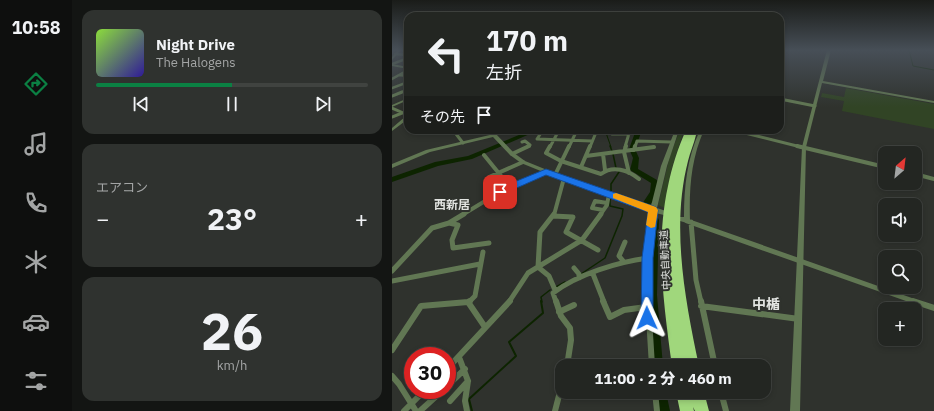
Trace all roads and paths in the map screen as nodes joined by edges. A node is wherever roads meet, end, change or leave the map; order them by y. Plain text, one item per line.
1 (824, 69) edge
2 (404, 72) edge
3 (399, 75) junction
4 (404, 76) edge
5 (392, 79) edge
6 (821, 82) junction
7 (404, 84) edge
8 (392, 88) edge
9 (404, 91) edge
10 (392, 96) edge
11 (784, 100) edge
12 (404, 101) edge
13 (934, 102) edge
14 (815, 106) junction
15 (392, 107) edge
16 (402, 113) joint
17 (392, 117) edge
18 (404, 120) edge
19 (392, 130) edge
20 (456, 134) edge
21 (540, 134) edge
22 (557, 134) edge
23 (575, 134) edge
24 (595, 134) edge
25 (628, 134) edge
26 (674, 134) edge
27 (687, 134) edge
28 (694, 134) edge
29 (701, 134) edge
30 (750, 134) edge
31 (553, 140) junction
32 (571, 140) junction
33 (592, 141) junction
34 (522, 142) dead end
35 (671, 142) junction
36 (463, 143) junction
37 (654, 147) dead end
38 (804, 147) junction
39 (634, 150) junction
40 (624, 152) junction
41 (512, 154) junction
42 (602, 154) junction
43 (484, 155) dead end
44 (586, 156) junction
45 (561, 161) junction
46 (523, 162) junction
47 (878, 165) edge
48 (392, 166) edge
49 (581, 167) junction
50 (605, 170) junction
51 (499, 172) junction
52 (546, 172) junction
53 (629, 173) junction
54 (554, 175) junction
55 (922, 175) edge
56 (489, 177) dead end
57 (564, 178) junction
58 (934, 178) edge
59 (639, 179) dead end
60 (510, 187) junction
61 (609, 194) junction
62 (607, 203) junction
63 (603, 210) junction
64 (653, 210) junction
65 (664, 213) dead end
66 (553, 216) junction
67 (687, 221) junction
68 (449, 223) junction
69 (582, 240) junction
70 (625, 242) dead end
71 (489, 243) dead end
72 (598, 250) dead end
73 (483, 252) dead end
74 (648, 258) junction
75 (624, 262) junction
76 (801, 262) junction
77 (480, 264) junction
78 (538, 267) junction
79 (574, 268) dead end
80 (392, 271) edge
81 (593, 274) junction
82 (579, 278) junction
83 (392, 281) edge
84 (555, 290) junction
85 (468, 302) junction
86 (574, 305) dead end
87 (701, 306) junction
88 (646, 307) junction
89 (934, 308) edge
90 (559, 312) junction
91 (799, 319) junction
92 (485, 327) junction
93 (392, 350) edge
94 (459, 357) junction
95 (568, 359) edge
96 (651, 359) edge
97 (678, 359) edge
98 (691, 359) edge
99 (713, 359) edge
100 (456, 360) edge
101 (465, 369) junction
102 (392, 376) edge
103 (456, 378) edge
104 (468, 381) junction
105 (416, 399) edge
106 (433, 399) edge
107 (558, 399) edge
108 (656, 399) edge
109 (685, 399) edge
110 (699, 399) edge
111 (723, 399) edge
112 (450, 401) dead end
113 (411, 404) junction
114 (404, 411) edge
115 (416, 411) edge
116 (420, 411) edge
117 (467, 411) edge
118 (555, 411) edge
119 (657, 411) edge
120 (687, 411) edge
121 (702, 411) edge
122 (726, 411) edge
123 (795, 411) edge

1 - 6 street
2 - 3 street
3 - 4 street
3 - 5 street
6 - 13 street
6 - 14 street
7 - 8 street
9 - 10 street
11 - 14 street
12 - 15 street
14 - 38 street
15 - 16 street
16 - 17 street
18 - 19 street
20 - 36 street
21 - 31 street
22 - 31 street
23 - 32 street
24 - 33 street
25 - 40 street
26 - 35 street
27 - 97 highway, 中央自動車道
28 - 98 highway, 中央自動車道
29 - 67 street
30 - 38 street
31 - 32 street
31 - 45 street
32 - 33 street
32 - 45 street
33 - 44 street
34 - 41 street
35 - 39 street
35 - 64 street
36 - 41 street
36 - 48 street
37 - 39 street
38 - 47 street
38 - 76 street
39 - 40 street
40 - 42 street
40 - 53 street
41 - 46 street
42 - 44 street
42 - 50 street
43 - 51 street
44 - 49 street
45 - 49 street
45 - 54 street
46 - 51 street
46 - 52 street
49 - 50 street
50 - 53 street
51 - 56 street
51 - 60 street
52 - 54 street
52 - 60 street
53 - 59 street
54 - 57 street
55 - 58 street
57 - 61 street
57 - 66 street
60 - 68 street
61 - 62 street
61 - 64 street
62 - 63 street
62 - 63 street
63 - 69 street
64 - 65 street
64 - 74 street
66 - 69 street
66 - 78 street
67 - 76 street
67 - 87 street
68 - 71 street
68 - 80 street
69 - 72 street
69 - 78 street
70 - 75 street
73 - 77 street
74 - 75 street
74 - 88 street
75 - 81 street
76 - 89 street
76 - 91 street
77 - 83 street
77 - 85 street
78 - 84 street
78 - 92 street
79 - 82 street
81 - 82 street
81 - 88 street
82 - 84 street
84 - 90 street
85 - 92 street
85 - 93 street
86 - 90 street
87 - 91 street
87 - 99 street
88 - 96 street
90 - 95 street
91 - 123 street
92 - 94 street
94 - 100 street
94 - 101 street
101 - 103 street
101 - 104 street
102 - 113 street
104 - 112 street
104 - 117 street
105 - 113 street
106 - 116 street
107 - 118 street
108 - 119 street
109 - 120 highway
110 - 121 highway
111 - 122 street
113 - 114 street
113 - 115 street

